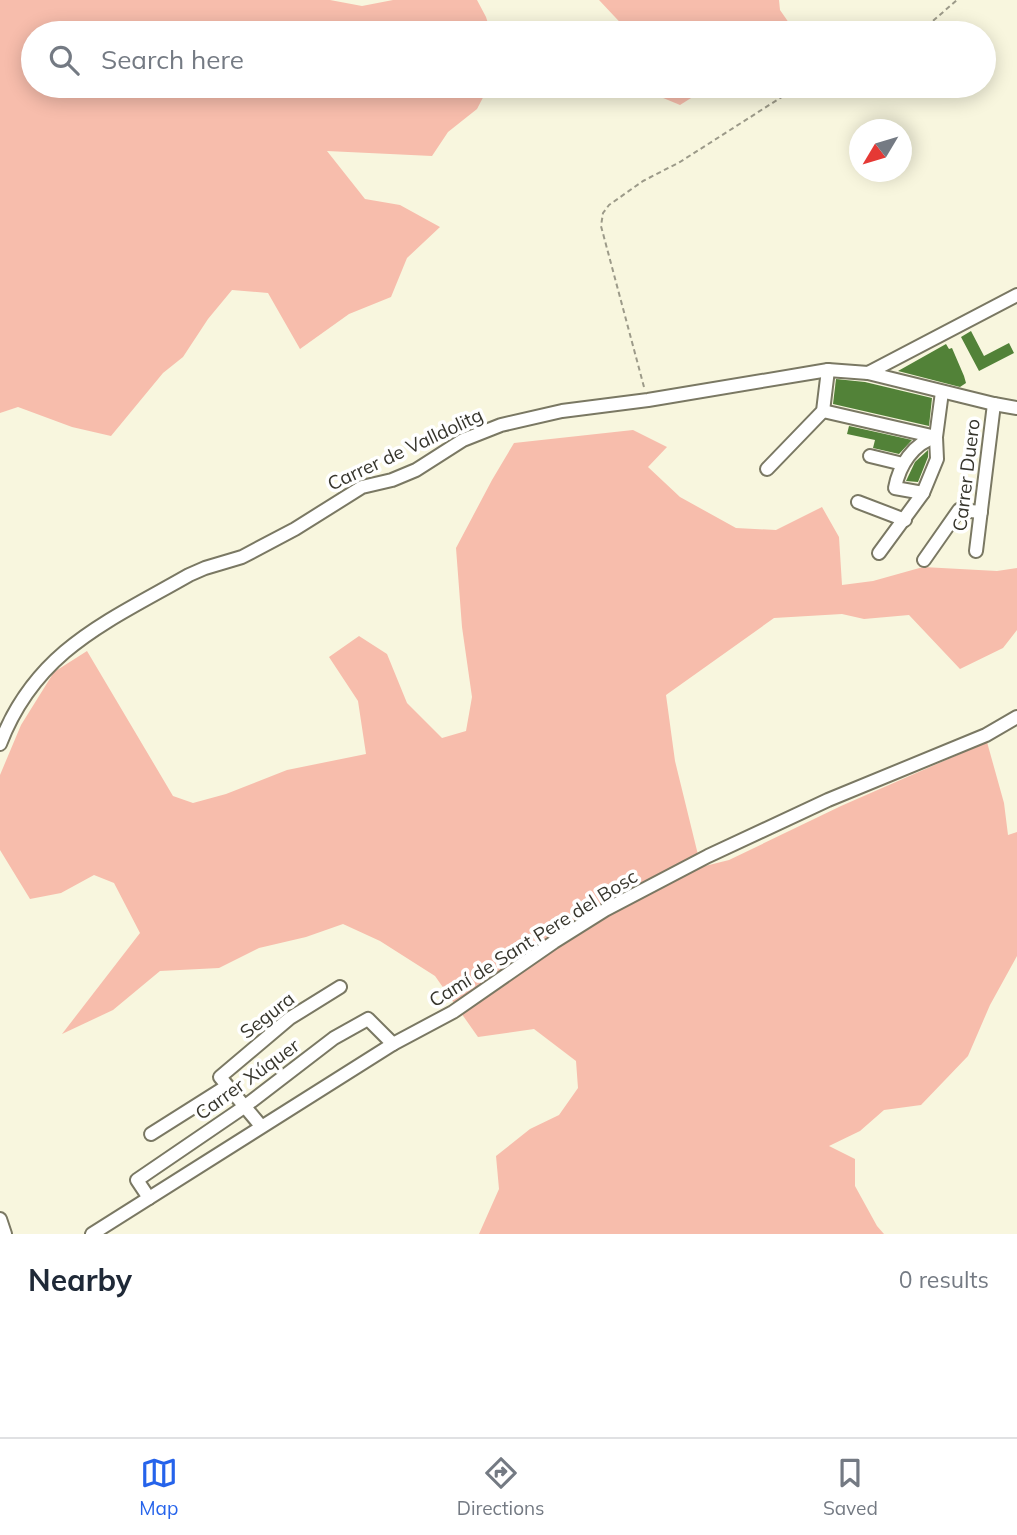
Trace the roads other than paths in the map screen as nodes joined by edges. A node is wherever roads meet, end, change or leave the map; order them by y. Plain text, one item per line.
1 (1017, 295) edge
2 (828, 370) junction
3 (868, 373) junction
4 (942, 392) junction
5 (994, 404) junction
6 (1017, 408) edge
7 (823, 411) junction
8 (936, 437) junction
9 (870, 456) dead end
10 (903, 464) junction
11 (767, 469) dead end
12 (923, 493) junction
13 (858, 502) dead end
14 (981, 513) junction
15 (905, 520) junction
16 (976, 551) dead end
17 (879, 553) dead end
18 (924, 560) dead end
19 (1017, 717) edge
20 (0, 744) edge
21 (340, 987) dead end
22 (393, 1044) junction
23 (223, 1081) junction
24 (244, 1107) junction
25 (261, 1126) junction
26 (151, 1135) dead end
27 (163, 1163) junction
28 (176, 1181) junction
29 (145, 1201) junction
30 (0, 1219) edge
31 (5, 1234) edge
32 (92, 1234) edge

1 - 3 street
2 - 3 street, Carrer de Valldolitg
2 - 7 street
2 - 20 street, Carrer de Valldolitg
3 - 4 street, Carrer de Valldolitg
4 - 5 street, Carrer de Valldolitg
4 - 8 street
5 - 6 street, Carrer de Valldolitg
5 - 14 street, Carrer Duero
7 - 8 street
7 - 11 street
8 - 10 street
8 - 12 street
9 - 10 street
10 - 12 street
12 - 15 street
13 - 15 street
14 - 16 street, Carrer Duero
14 - 18 street
15 - 17 street
19 - 22 street, Camí de Sant Pere del Bosc
21 - 23 street, Segura
22 - 24 street, Carrer Xúquer
22 - 25 street, Camí de Sant Pere del Bosc
23 - 24 street
23 - 26 street, Segura
24 - 25 street
24 - 27 street, Carrer Xúquer
25 - 28 street, Camí de Sant Pere del Bosc
27 - 28 street
27 - 29 street, Carrer Xúquer
28 - 29 street, Camí de Sant Pere del Bosc
29 - 32 street, Camí de Sant Pere del Bosc
30 - 31 street

